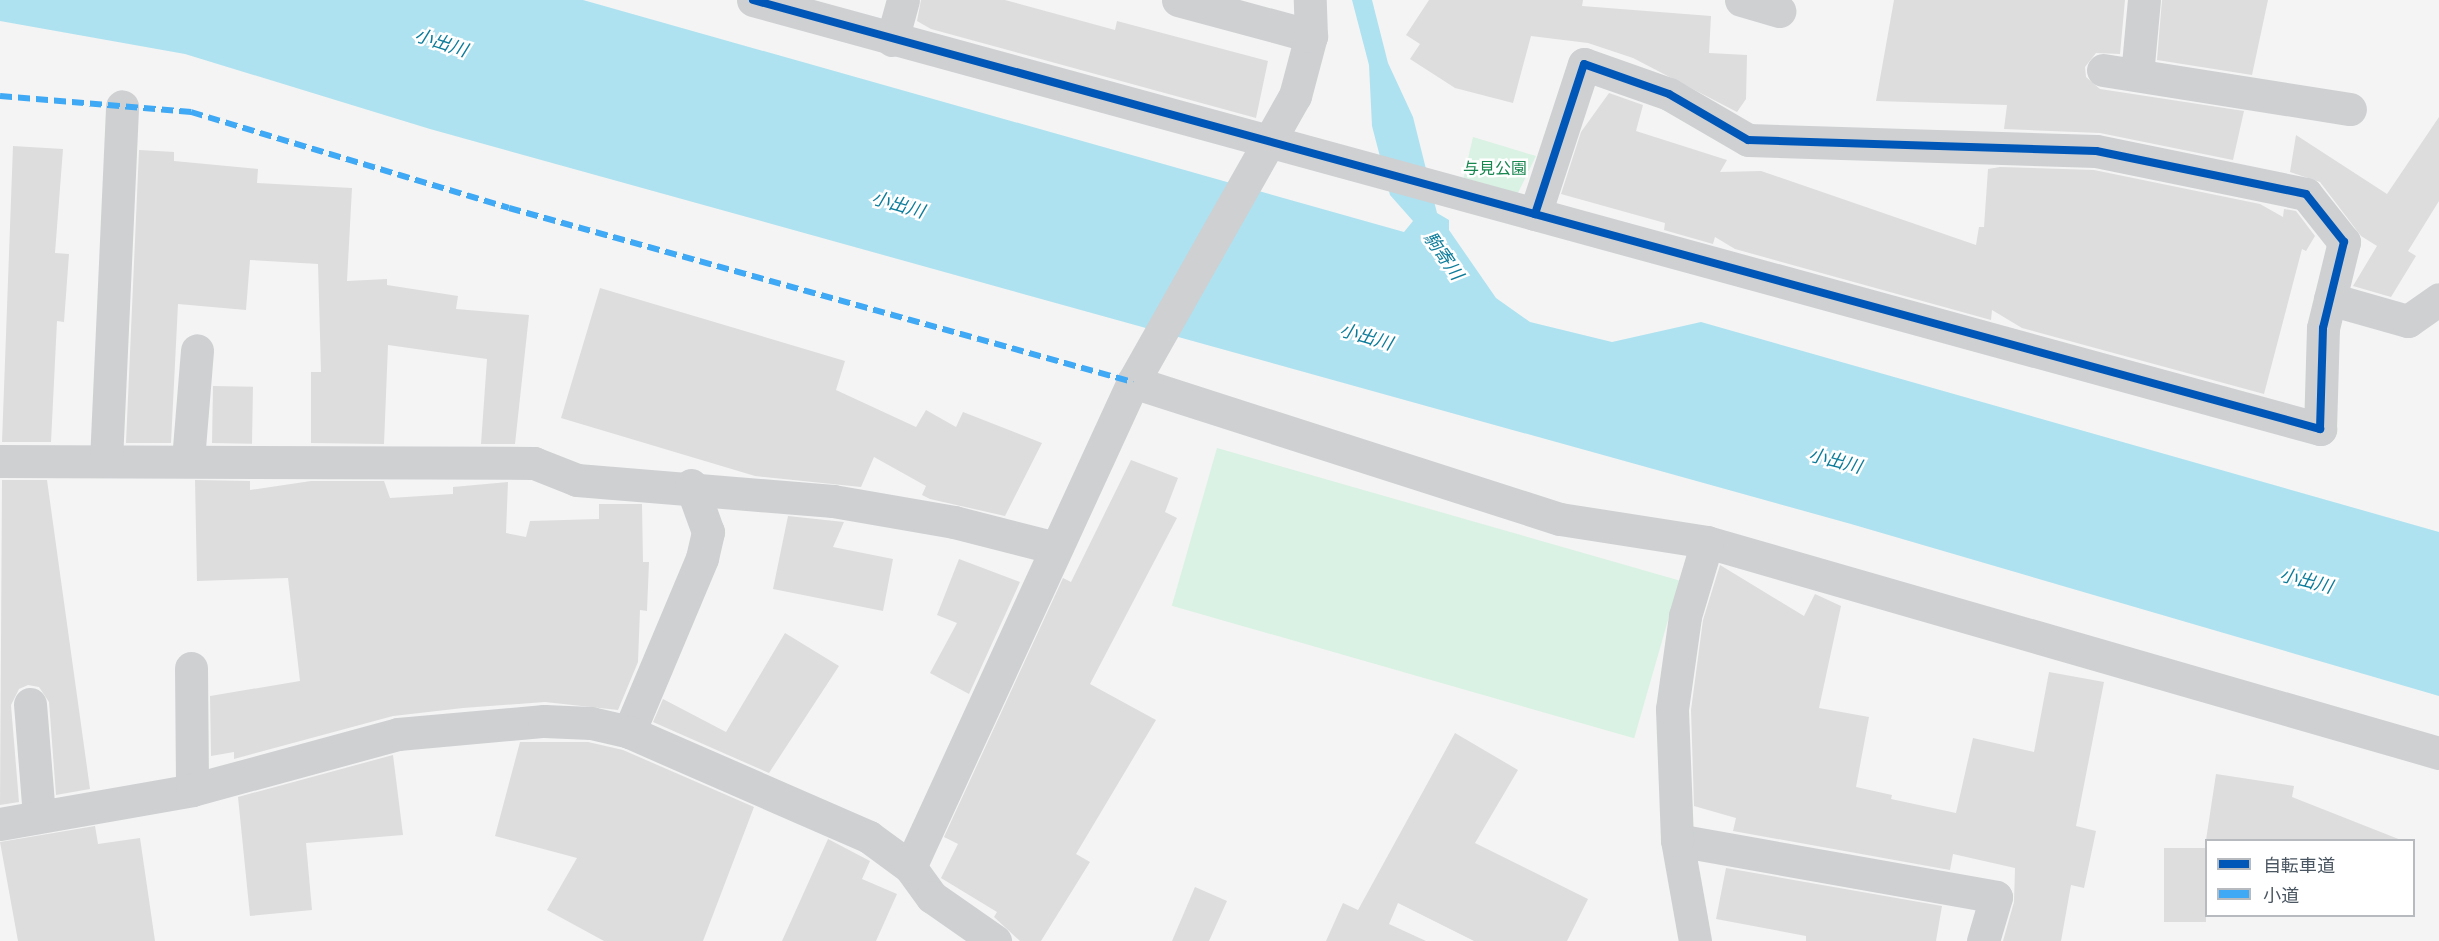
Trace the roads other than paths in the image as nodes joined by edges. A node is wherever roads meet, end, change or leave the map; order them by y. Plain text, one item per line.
1 (753, 0) edge
2 (903, 0) edge
3 (1178, 0) edge
4 (1310, 0) edge
5 (1740, 0) edge
6 (2145, 0) edge
7 (1779, 10) dead end
8 (1311, 36) junction
9 (892, 40) junction
10 (2103, 70) dead end
11 (2137, 75) junction
12 (122, 106) dead end
13 (2350, 109) dead end
14 (1270, 149) junction
15 (1536, 214) junction
16 (2330, 299) junction
17 (2439, 299) edge
18 (197, 350) dead end
19 (1136, 377) junction
20 (188, 460) junction
21 (0, 461) edge
22 (106, 461) junction
23 (691, 485) junction
24 (1707, 542) junction
25 (1056, 548) junction
26 (191, 668) dead end
27 (30, 704) dead end
28 (629, 732) junction
29 (2439, 753) edge
30 (192, 790) junction
31 (39, 815) junction
32 (0, 824) edge
33 (1677, 840) junction
34 (910, 867) junction
35 (995, 941) edge
36 (1695, 941) edge
37 (1983, 941) edge

1 - 9 street
2 - 9 street
3 - 8 street
4 - 8 street
5 - 7 street
6 - 11 street
8 - 14 street
9 - 14 street
10 - 11 street
11 - 13 street
12 - 22 street
14 - 15 street
14 - 19 street
15 - 16 street
15 - 16 street
16 - 17 street
18 - 20 street
19 - 24 street
19 - 25 street
20 - 22 street
20 - 23 street
21 - 22 street
23 - 25 street
23 - 28 street
24 - 29 street
24 - 33 street
25 - 34 street
26 - 30 street
27 - 31 street
28 - 30 street
28 - 34 street
30 - 31 street
31 - 32 street
33 - 36 street
33 - 37 street
34 - 35 street

